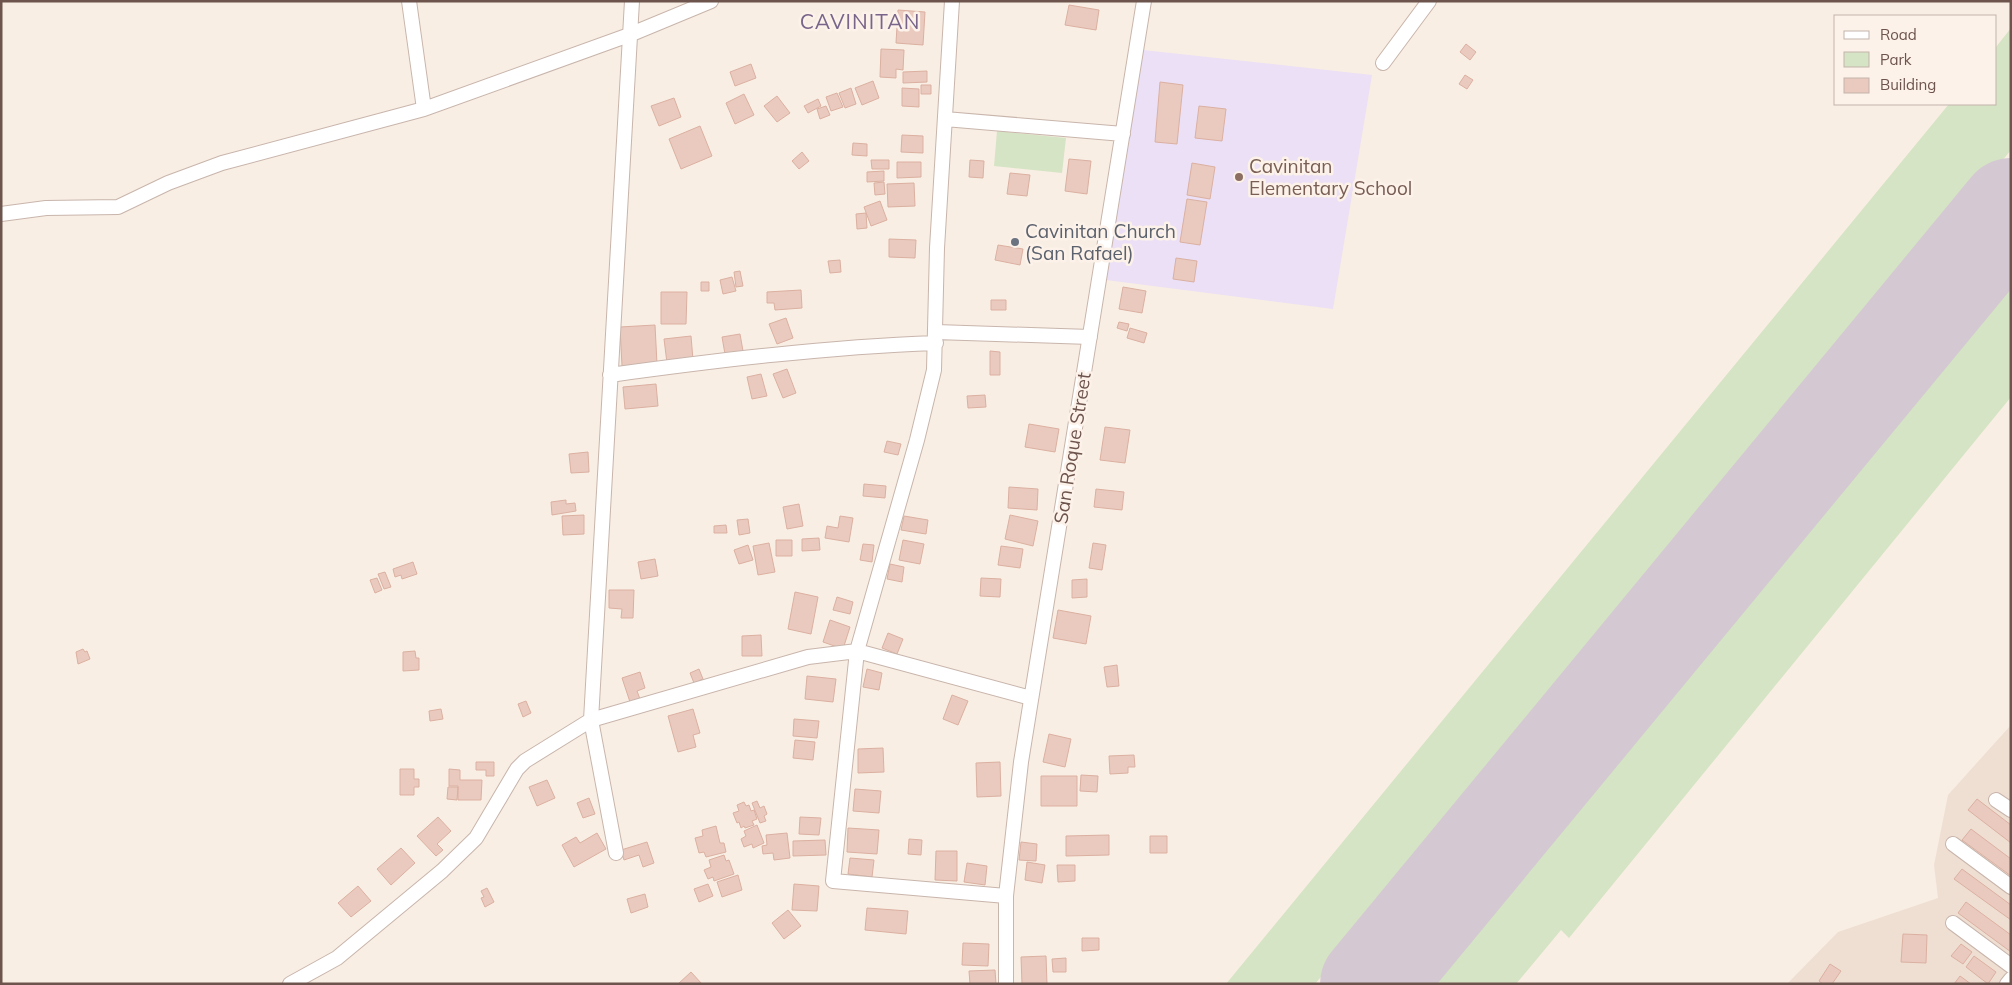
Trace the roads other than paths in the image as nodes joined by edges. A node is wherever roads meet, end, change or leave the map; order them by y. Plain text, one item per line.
1 (409, 1) edge
2 (632, 1) edge
3 (711, 1) edge
4 (952, 1) edge
5 (1144, 1) edge
6 (1429, 1) edge
7 (629, 34) junction
8 (1383, 63) dead end
9 (424, 109) junction
10 (944, 119) junction
11 (1123, 134) junction
12 (1, 214) edge
13 (1090, 337) junction
14 (936, 338) junction
15 (610, 375) junction
16 (857, 651) junction
17 (1031, 698) junction
18 (592, 720) junction
19 (1996, 800) dead end
20 (2011, 810) edge
21 (1953, 844) dead end
22 (616, 853) dead end
23 (2011, 887) edge
24 (1006, 896) junction
25 (1953, 922) dead end
26 (2011, 966) edge
27 (2011, 979) edge
28 (290, 984) edge
29 (1006, 984) edge
30 (2007, 984) edge

1 - 9 street
2 - 7 street
3 - 7 street
4 - 10 street
5 - 11 street, San Roque Street
6 - 8 street
7 - 9 street
7 - 15 street
9 - 12 street
10 - 11 street
10 - 14 street
11 - 13 street, San Roque Street
13 - 14 street
13 - 17 street, San Roque Street
14 - 15 street
14 - 16 street
15 - 18 street
16 - 17 street
16 - 18 street
16 - 24 street
17 - 24 street, San Roque Street
18 - 22 street
18 - 28 street
19 - 20 street
21 - 23 street
24 - 29 street, San Roque Street
25 - 26 street
27 - 30 street

